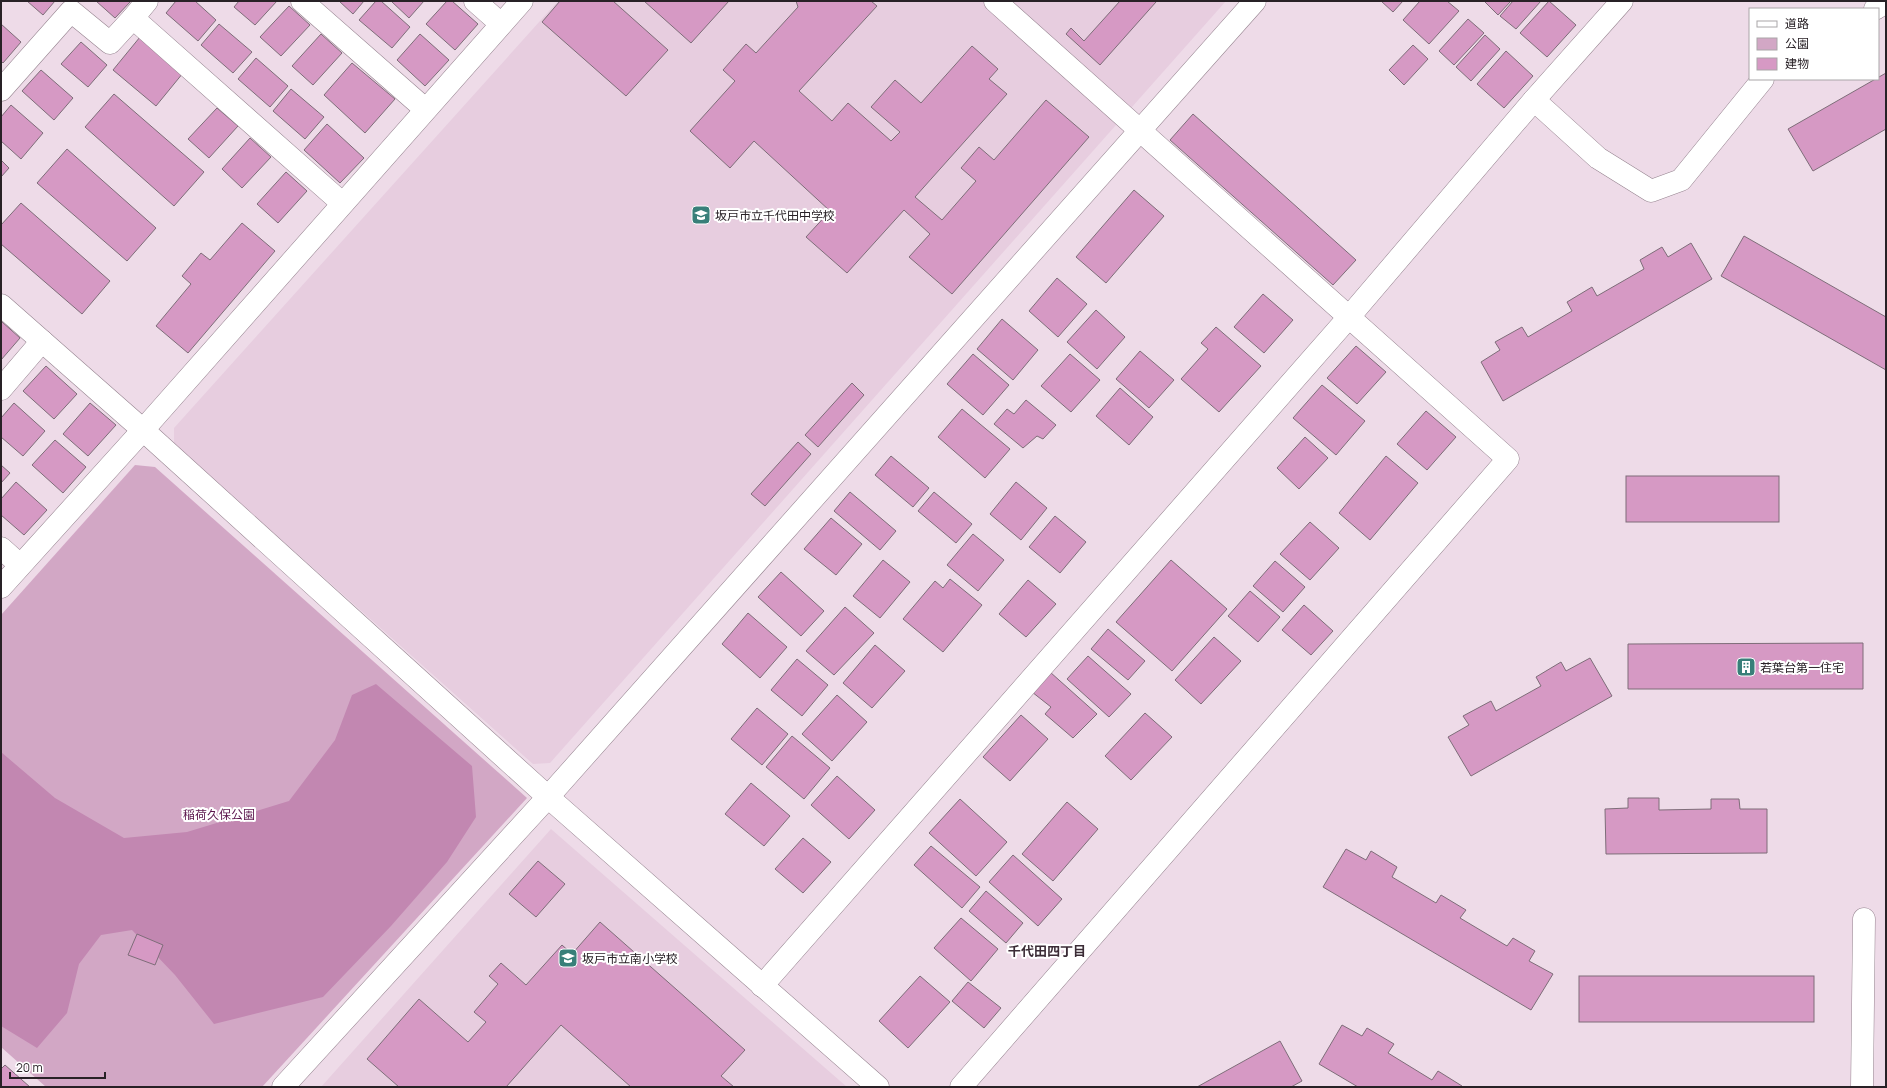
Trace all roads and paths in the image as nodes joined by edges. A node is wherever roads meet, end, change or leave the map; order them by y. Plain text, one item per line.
1 (147, 1) edge
2 (302, 1) edge
3 (475, 1) edge
4 (522, 1) edge
5 (995, 1) edge
6 (1255, 1) edge
7 (1622, 1) edge
8 (1886, 2) edge
9 (1877, 8) edge
10 (133, 18) junction
11 (501, 24) junction
12 (1762, 80) edge
13 (1, 90) edge
14 (1534, 100) junction
15 (425, 110) junction
16 (1140, 130) junction
17 (342, 203) junction
18 (1, 305) edge
19 (1349, 316) junction
20 (42, 341) junction
21 (1, 389) edge
22 (143, 430) junction
23 (1, 548) edge
24 (20, 565) junction
25 (1, 587) edge
26 (548, 797) junction
27 (1864, 919) dead end
28 (762, 986) junction
29 (283, 1087) edge
30 (878, 1087) edge
31 (961, 1087) edge
32 (1862, 1087) edge

1 - 10 street
2 - 15 street
3 - 11 street
4 - 11 street
5 - 16 street
6 - 16 street
7 - 14 street
8 - 9 street
10 - 13 street
10 - 17 street
11 - 15 street
12 - 14 street
14 - 19 street
15 - 17 street
16 - 19 street
16 - 26 street
17 - 22 street
18 - 20 street
19 - 28 street
19 - 31 street
20 - 21 street
20 - 22 street
22 - 24 street
22 - 26 street
23 - 24 street
24 - 25 street
26 - 28 street
26 - 29 street
27 - 32 street
28 - 30 street

